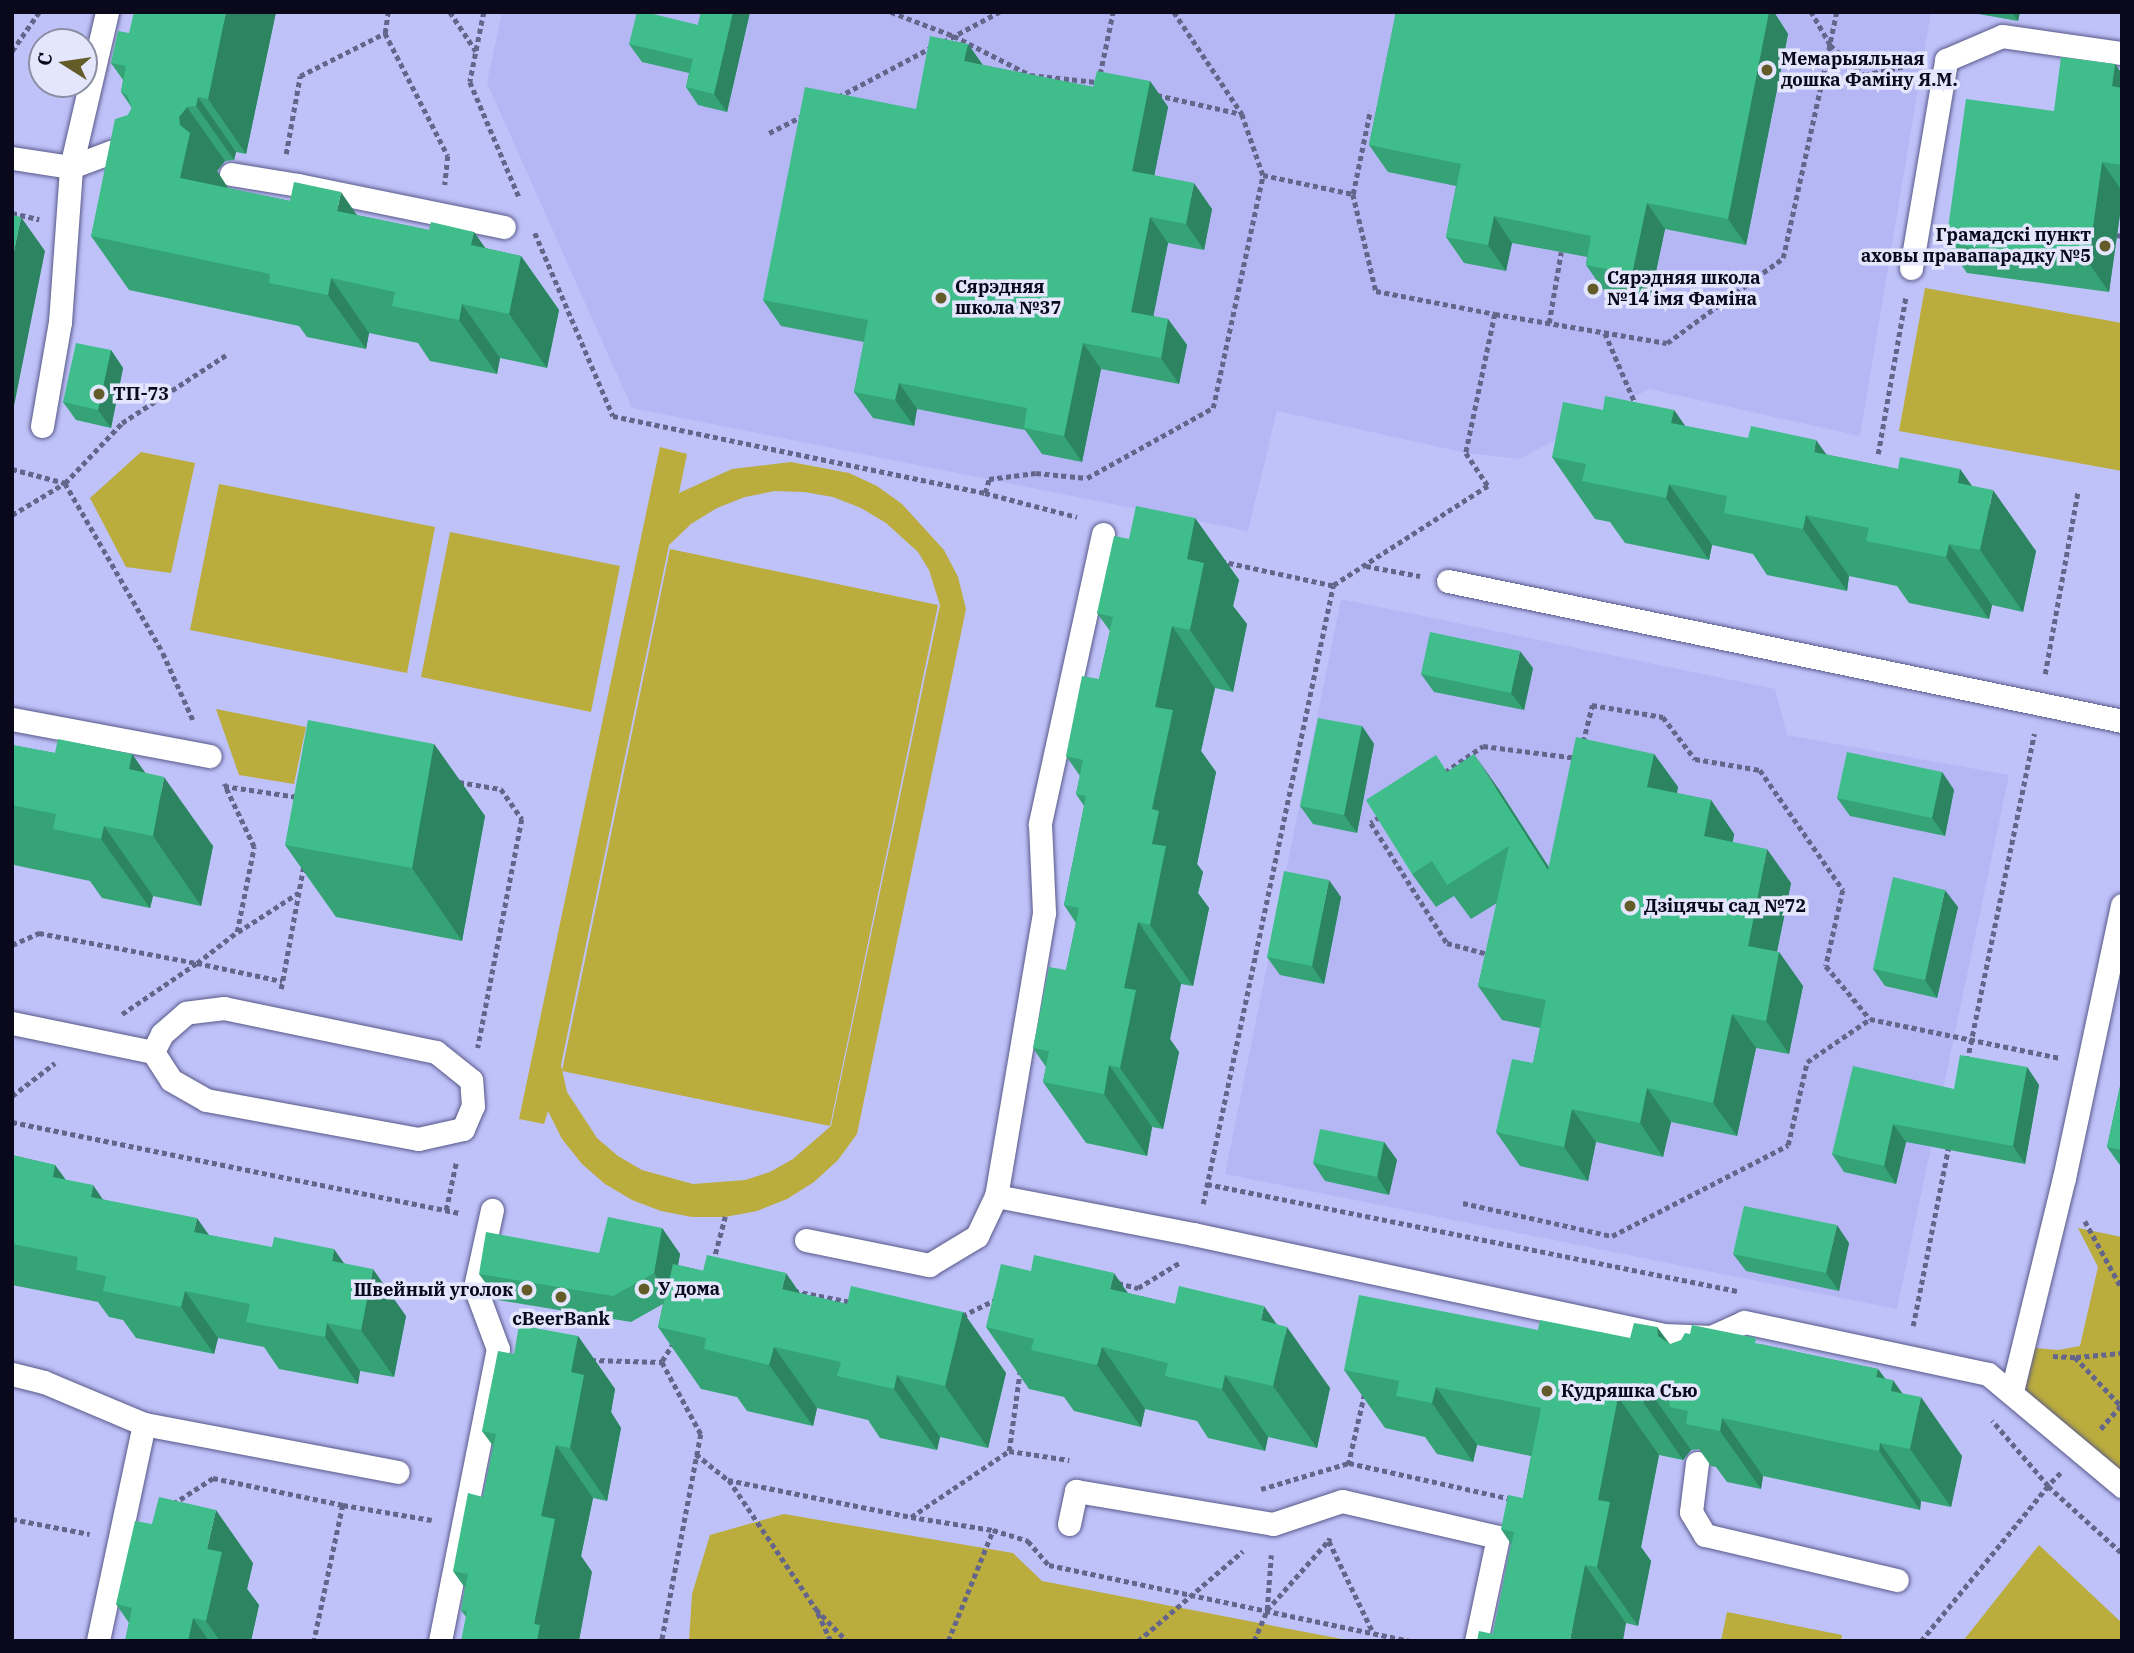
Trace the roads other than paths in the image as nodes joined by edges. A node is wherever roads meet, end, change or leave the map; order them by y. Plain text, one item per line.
1 (107, 12) edge
2 (2122, 53) edge
3 (12, 158) edge
4 (156, 160) edge
5 (71, 167) junction
6 (231, 174) dead end
7 (504, 227) dead end
8 (1911, 268) road end
9 (42, 426) dead end
10 (1102, 534) road end
11 (1448, 581) road end
12 (12, 719) edge
13 (2122, 721) edge
14 (210, 756) road end
15 (2122, 905) edge
16 (12, 1024) edge
17 (153, 1052) junction
18 (996, 1196) junction
19 (491, 1214) road end
20 (806, 1240) dead end
21 (1711, 1337) junction
22 (1716, 1364) edge
23 (12, 1374) edge
24 (2012, 1391) junction
25 (144, 1424) junction
26 (1696, 1463) edge
27 (398, 1472) dead end
28 (2122, 1486) edge
29 (1069, 1524) dead end
30 (1898, 1580) dead end
31 (98, 1641) edge
32 (440, 1641) edge
33 (1476, 1641) edge

1 - 5 lane
2 - 8 lane
3 - 5 lane
4 - 5 lane
5 - 9 lane
6 - 7 lane
10 - 18 lane
11 - 13 lane
12 - 14 lane
15 - 24 lane
16 - 17 lane
17 - 17 lane
18 - 20 lane
18 - 21 lane
19 - 32 lane
21 - 22 lane
21 - 24 lane
23 - 25 lane
24 - 28 lane
25 - 27 lane
25 - 31 lane
26 - 30 lane
29 - 33 lane

